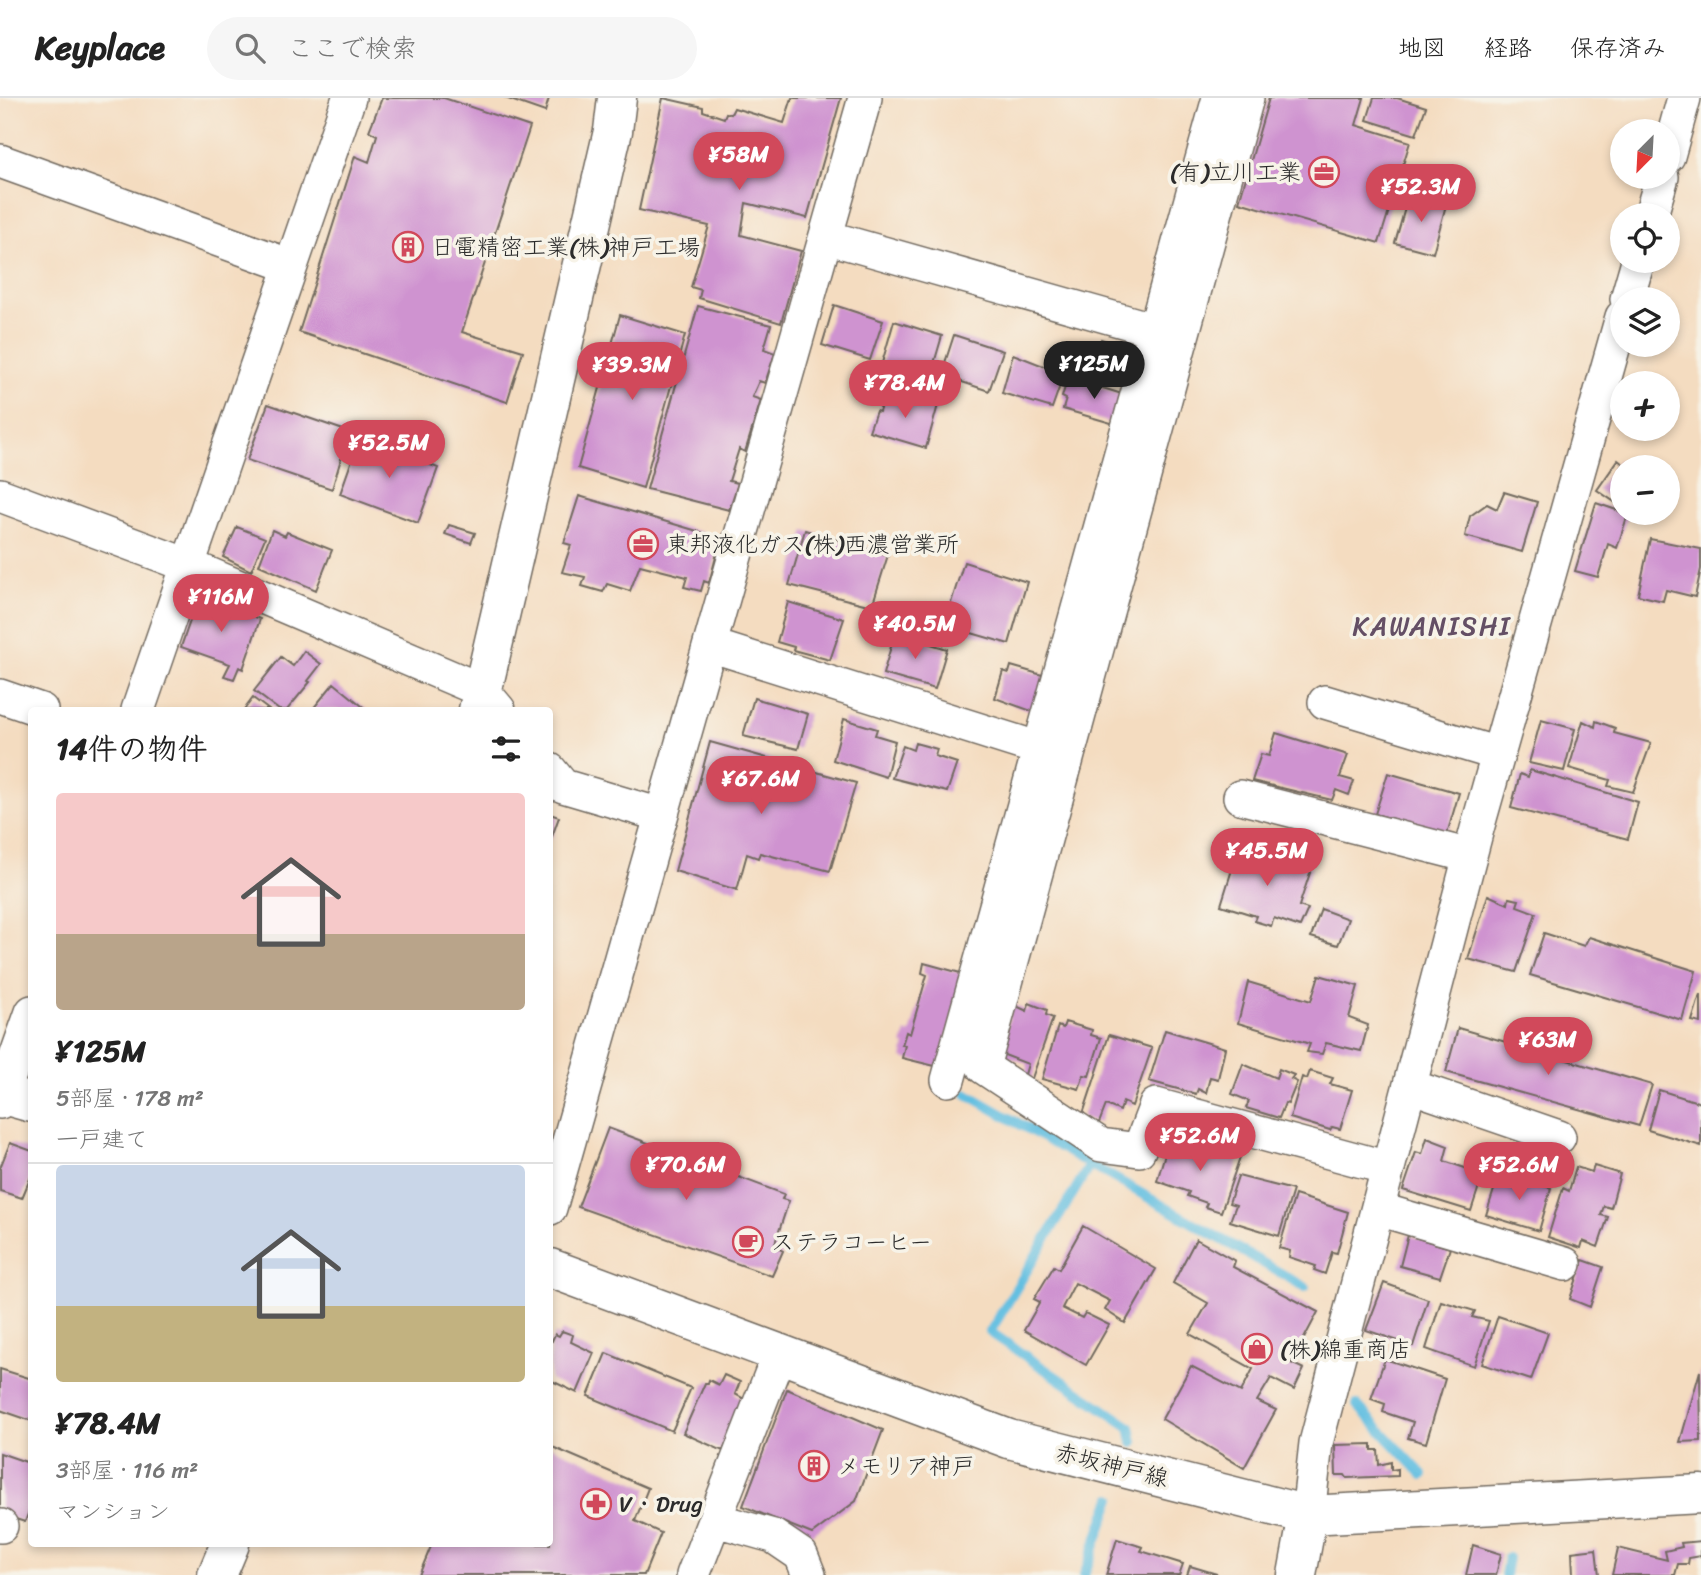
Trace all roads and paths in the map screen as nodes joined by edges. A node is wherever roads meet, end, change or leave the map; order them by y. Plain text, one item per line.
1 (349, 98) edge
2 (617, 98) edge
3 (865, 98) edge
4 (1219, 98) edge
5 (1247, 98) edge
6 (1684, 98) edge
7 (1701, 103) edge
8 (1678, 119) edge
9 (0, 161) edge
10 (825, 237) junction
11 (291, 267) junction
12 (1155, 330) junction
13 (1611, 357) edge
14 (0, 495) edge
15 (190, 566) junction
16 (710, 645) junction
17 (0, 696) edge
18 (1325, 702) dead end
19 (486, 704) edge
20 (32, 707) edge
21 (139, 707) edge
22 (1040, 749) junction
23 (1498, 754) junction
24 (553, 774) edge
25 (1240, 797) dead end
26 (661, 815) junction
27 (1471, 856) junction
28 (28, 1026) edge
29 (948, 1080) dead end
30 (1410, 1086) junction
31 (8, 1098) edge
32 (1559, 1137) dead end
33 (1388, 1168) junction
34 (553, 1197) edge
35 (1378, 1209) junction
36 (1565, 1264) dead end
37 (553, 1269) edge
38 (779, 1354) junction
39 (1701, 1494) edge
40 (1308, 1515) junction
41 (716, 1520) junction
42 (229, 1547) edge
43 (217, 1575) edge
44 (694, 1575) edge
45 (809, 1575) edge
46 (1297, 1575) edge

1 - 11 street
2 - 19 main road
3 - 10 street
4 - 12 street
5 - 33 street
6 - 7 street
6 - 8 street
9 - 11 street
10 - 12 street
10 - 16 street
11 - 15 street
12 - 22 street
13 - 23 street
14 - 15 street
15 - 19 street
15 - 21 street
16 - 22 street
16 - 26 street
17 - 20 street
18 - 23 street
22 - 29 street
23 - 27 street
24 - 26 street
25 - 27 street
26 - 34 street
27 - 30 street
28 - 31 street
30 - 32 street
30 - 33 street
33 - 35 street
35 - 36 street
35 - 40 street
37 - 38 main road, 赤坂神戸線
38 - 40 main road, 赤坂神戸線
38 - 41 street
39 - 40 main road, 赤坂神戸線
40 - 46 main road
41 - 44 street
41 - 45 street
42 - 43 main road

